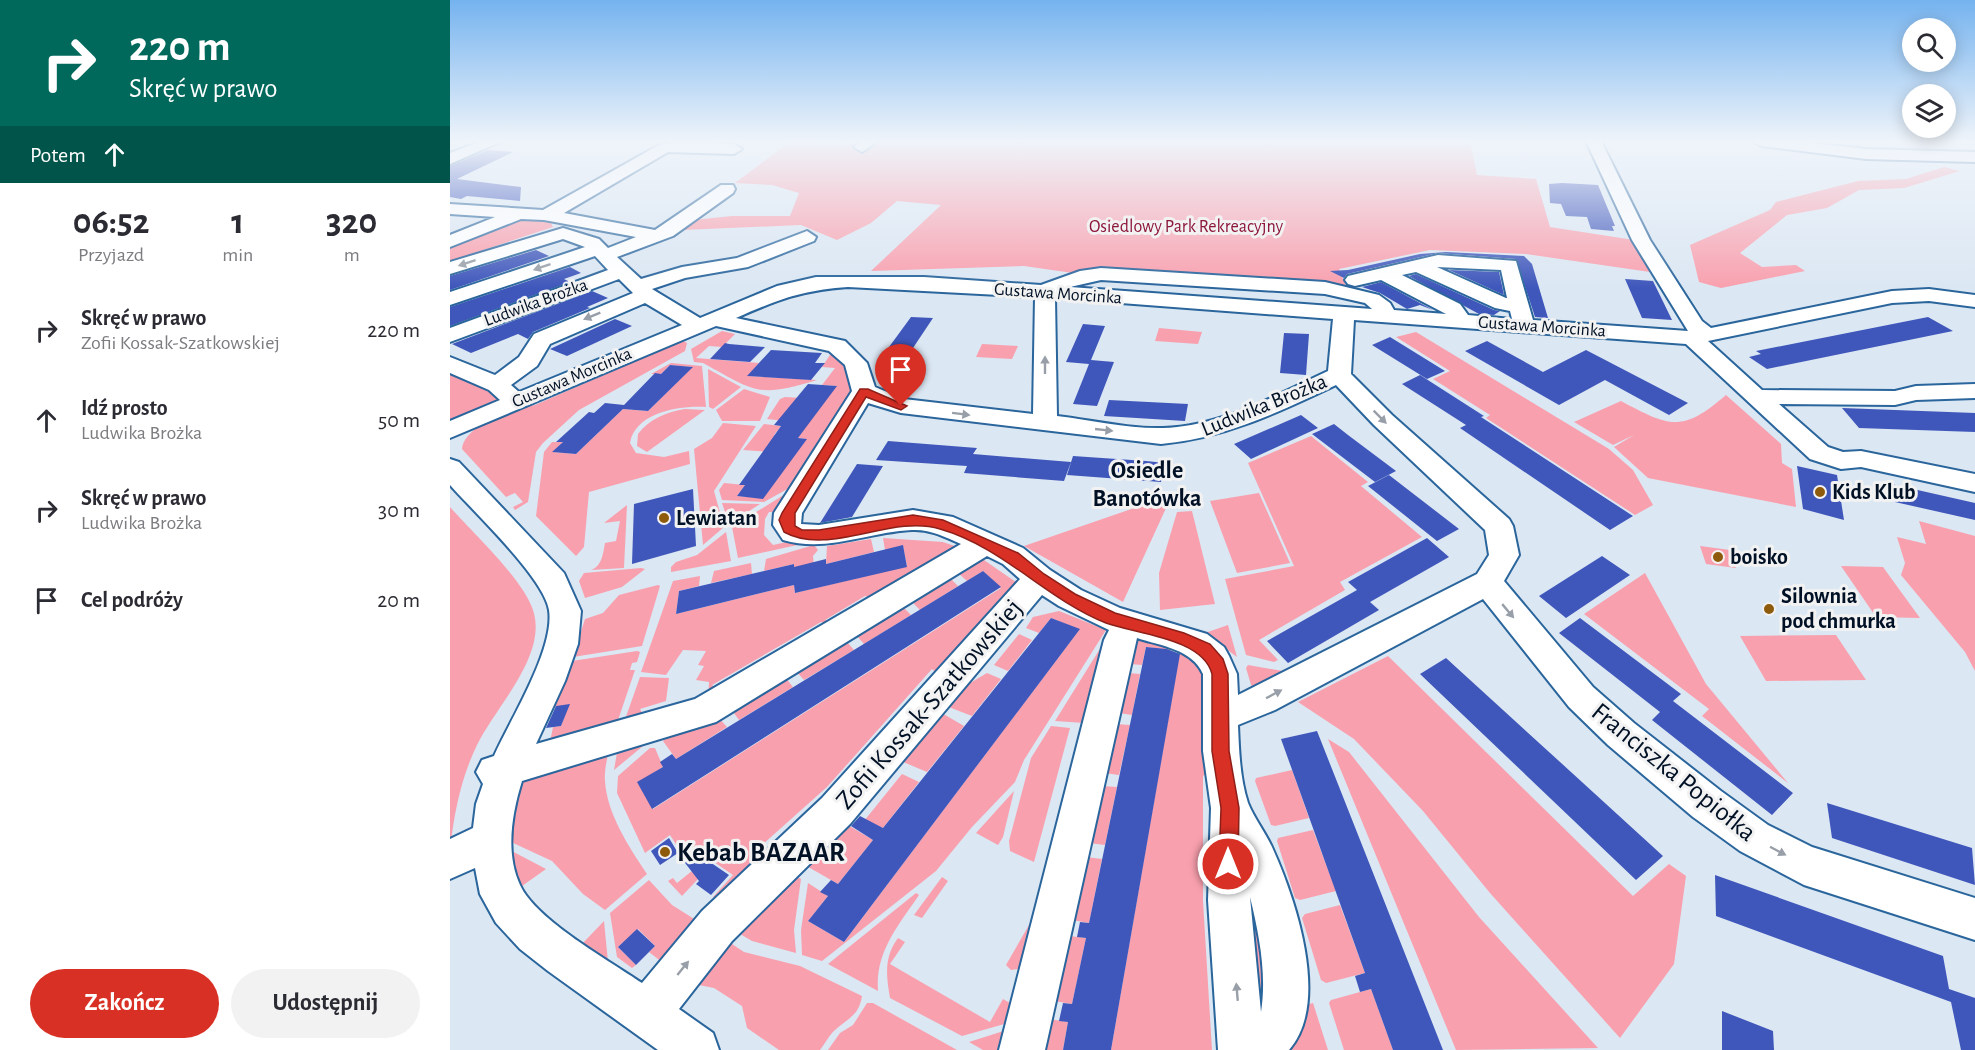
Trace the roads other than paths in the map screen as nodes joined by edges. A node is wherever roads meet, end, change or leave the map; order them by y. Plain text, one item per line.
1 (592, 190) edge
2 (726, 190) edge
3 (1617, 190) edge
4 (450, 208) edge
5 (516, 215) junction
6 (544, 215) junction
7 (657, 236) junction
8 (807, 237) dead end
9 (450, 241) edge
10 (601, 252) junction
11 (1418, 266) junction
12 (450, 268) edge
13 (623, 271) junction
14 (1383, 273) junction
15 (1355, 280) dead end
16 (1412, 288) junction
17 (642, 291) junction
18 (1044, 293) junction
19 (450, 299) edge
20 (1975, 301) edge
21 (1384, 312) junction
22 (1344, 313) junction
23 (1522, 315) junction
24 (704, 322) junction
25 (1461, 322) junction
26 (450, 335) edge
27 (1700, 336) junction
28 (450, 364) edge
29 (1339, 375) junction
30 (497, 386) junction
31 (864, 391) junction
32 (1975, 391) edge
33 (1756, 397) junction
34 (516, 402) junction
35 (1045, 424) junction
36 (450, 430) edge
37 (450, 468) edge
38 (1975, 483) edge
39 (984, 544) junction
40 (1039, 578) junction
41 (1488, 582) junction
42 (1128, 624) junction
43 (1219, 711) junction
44 (495, 771) junction
45 (467, 851) edge
46 (1975, 919) edge
47 (646, 1014) junction
48 (1241, 1049) edge
49 (696, 1050) edge
50 (1022, 1050) edge

1 - 6 street
2 - 7 street
3 - 27 street
4 - 5 street
5 - 6 street
5 - 9 street
6 - 7 street
7 - 10 street
8 - 17 street, Ludwika Brożka
10 -> 12 street, Ludwika Brożka
10 - 13 street, Ludwika Brożka
10 -> 19 street, Ludwika Brożka
11 - 14 street
11 - 23 street
11 - 23 street
13 - 17 street, Ludwika Brożka
13 - 26 street, Ludwika Brożka
14 - 15 street
14 - 16 street
16 - 21 street
16 - 25 street
17 - 24 street, Ludwika Brożka
17 -> 30 street, Ludwika Brożka
18 - 21 street
18 - 22 street, Gustawa Morcinka
18 - 24 street, Gustawa Morcinka
35 -> 18 street
20 - 27 street, Gustawa Morcinka
21 - 22 street, Gustawa Morcinka
21 - 25 street, Gustawa Morcinka
22 - 29 street
23 - 25 street, Gustawa Morcinka
23 - 27 street, Gustawa Morcinka
24 - 31 street, Ludwika Brożka
24 - 34 street, Gustawa Morcinka
27 - 33 street
28 - 30 street
35 -> 29 street, Ludwika Brożka
29 -> 41 street
30 - 34 street
31 -> 35 street, Ludwika Brożka
31 - 39 street, Zofii Kossak-Szatkowskiej
32 - 33 street
33 - 38 street
34 - 36 street, Gustawa Morcinka
37 - 44 street
39 - 40 street, Zofii Kossak-Szatkowskiej
39 - 44 street
40 - 42 street, Zofii Kossak-Szatkowskiej
47 -> 40 street, Zofii Kossak-Szatkowskiej
43 -> 41 street
41 -> 46 street, Franciszka Popiołka
42 - 43 street, Zofii Kossak-Szatkowskiej
42 - 50 street
43 - 48 street, Zofii Kossak-Szatkowskiej
44 - 45 street
45 - 47 street
47 - 49 street

